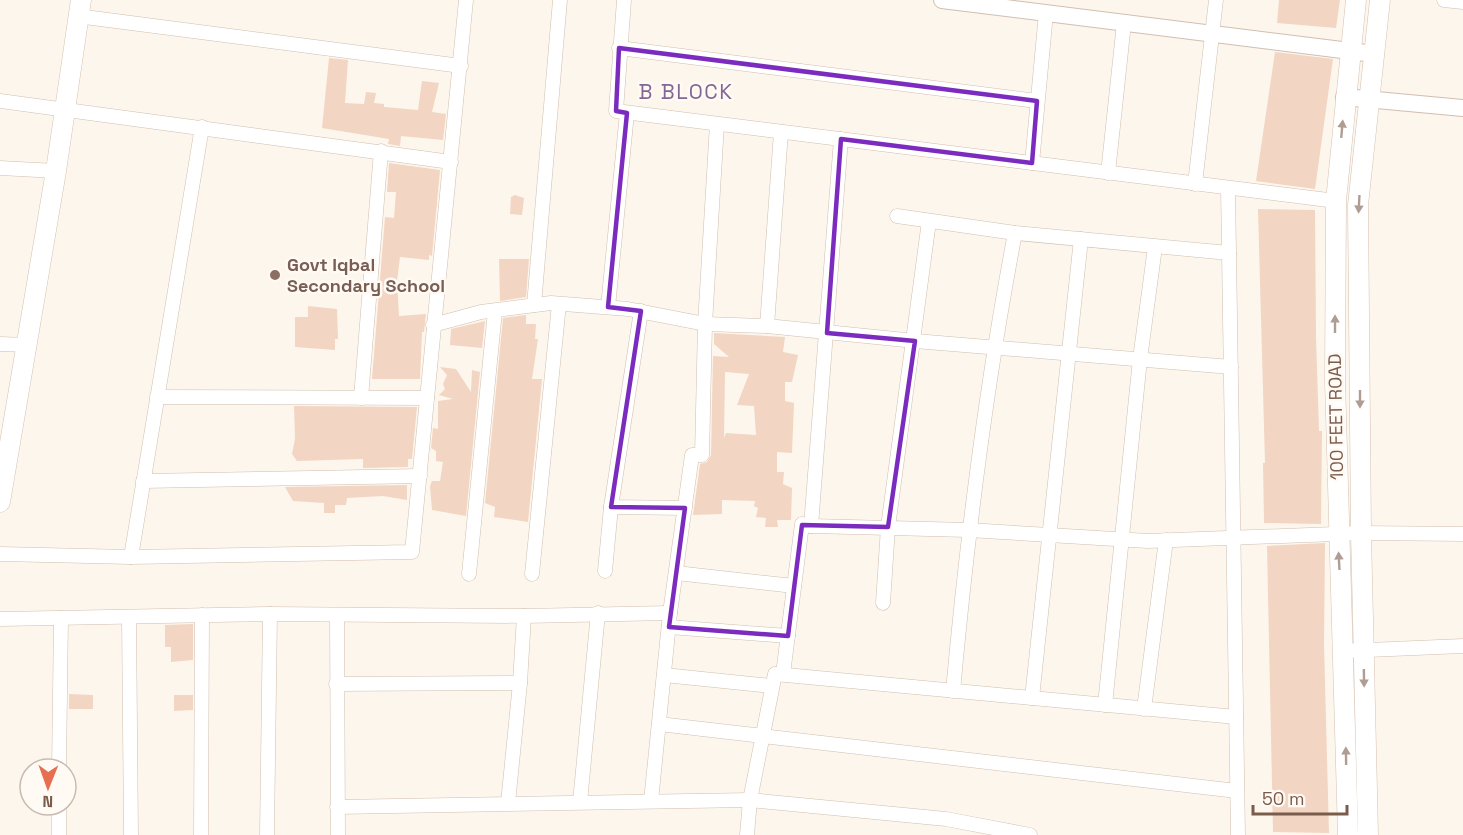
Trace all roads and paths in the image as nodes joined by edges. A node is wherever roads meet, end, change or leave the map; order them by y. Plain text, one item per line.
1 (466, 0) edge
2 (560, 0) edge
3 (624, 0) edge
4 (942, 0) edge
5 (1216, 0) edge
6 (1356, 0) edge
7 (1380, 0) edge
8 (1444, 0) edge
9 (1463, 2) edge
10 (79, 8) edge
11 (1046, 13) junction
12 (1124, 23) junction
13 (1212, 34) junction
14 (619, 48) junction
15 (1350, 52) junction
16 (1374, 54) junction
17 (461, 66) junction
18 (1344, 97) junction
19 (1369, 99) junction
20 (0, 101) edge
21 (1037, 101) junction
22 (1463, 108) edge
23 (63, 109) junction
24 (627, 113) junction
25 (717, 124) junction
26 (202, 127) junction
27 (781, 132) junction
28 (841, 139) junction
29 (381, 151) junction
30 (451, 162) junction
31 (1032, 163) junction
32 (0, 168) edge
33 (56, 171) junction
34 (1108, 173) junction
35 (1195, 184) junction
36 (1228, 188) junction
37 (1336, 201) junction
38 (897, 216) dead end
39 (929, 220) junction
40 (1015, 233) junction
41 (1081, 239) junction
42 (1155, 247) junction
43 (1229, 254) junction
44 (559, 304) junction
45 (534, 305) junction
46 (608, 307) junction
47 (495, 310) junction
48 (641, 311) junction
49 (705, 324) junction
50 (433, 325) junction
51 (767, 326) junction
52 (827, 333) junction
53 (915, 341) junction
54 (0, 344) edge
55 (28, 345) junction
56 (993, 348) junction
57 (1067, 354) junction
58 (1140, 359) junction
59 (1231, 367) junction
60 (157, 397) junction
61 (361, 398) junction
62 (427, 398) junction
63 (8, 409) edge
64 (420, 476) junction
65 (143, 481) junction
66 (2, 483) edge
67 (0, 502) edge
68 (611, 507) junction
69 (685, 508) junction
70 (811, 526) junction
71 (888, 527) junction
72 (968, 530) junction
73 (1361, 533) junction
74 (1463, 534) edge
75 (1050, 535) junction
76 (1338, 536) junction
77 (1233, 537) junction
78 (1122, 539) junction
79 (1166, 540) junction
80 (0, 554) edge
81 (131, 557) junction
82 (604, 571) dead end
83 (675, 573) junction
84 (469, 574) dead end
85 (532, 574) dead end
86 (794, 586) junction
87 (883, 603) dead end
88 (598, 613) junction
89 (270, 614) junction
90 (202, 615) junction
91 (337, 615) junction
92 (524, 616) junction
93 (60, 618) junction
94 (129, 618) junction
95 (0, 620) edge
96 (669, 620) junction
97 (788, 636) junction
98 (1463, 646) edge
99 (1354, 651) junction
100 (783, 674) junction
101 (664, 675) junction
102 (520, 683) junction
103 (336, 684) junction
104 (771, 686) junction
105 (953, 691) junction
106 (1032, 698) junction
107 (1105, 705) junction
108 (1144, 709) junction
109 (1236, 717) junction
110 (659, 723) junction
111 (762, 735) junction
112 (59, 757) edge
113 (1238, 791) junction
114 (750, 800) junction
115 (651, 801) junction
116 (580, 802) junction
117 (508, 803) junction
118 (337, 807) junction
119 (59, 817) edge
120 (59, 835) edge
121 (131, 835) edge
122 (201, 835) edge
123 (267, 835) edge
124 (338, 835) edge
125 (747, 835) edge
126 (1030, 835) edge
127 (1238, 835) edge
128 (1348, 835) edge
129 (1368, 835) edge

1 - 17 street
2 - 45 street
3 - 14 street
4 - 11 street
5 - 13 street
6 - 15 main road, 100 FEET ROAD
7 - 16 main road, 100 FEET ROAD
8 - 9 street
10 - 17 street
10 - 23 main road
11 - 12 street
11 - 21 street
12 - 13 street
12 - 34 street
13 - 15 street
13 - 35 street
14 - 21 street
14 - 24 street
15 - 16 street
15 - 18 main road, 100 FEET ROAD
16 - 19 main road, 100 FEET ROAD
17 - 30 street
18 - 19 street
37 -> 18 main road, 100 FEET ROAD
19 - 22 street
19 -> 73 main road, 100 FEET ROAD
20 - 23 street
21 - 31 street
23 - 26 street
23 - 33 main road
24 - 25 street
24 - 46 street
25 - 27 street
25 - 49 street
26 - 29 street
26 - 60 street
27 - 28 street
27 - 51 street
28 - 31 street
28 - 52 street
29 - 30 street
29 - 61 street
30 - 50 street
31 - 34 street
32 - 33 street
33 - 55 main road
34 - 35 street
35 - 36 street
36 - 37 street
36 - 43 street
76 -> 37 main road, 100 FEET ROAD
38 - 39 street
39 - 40 street
39 - 53 street
40 - 41 street
40 - 56 street
41 - 42 street
41 - 57 street
42 - 43 street
42 - 58 street
43 - 59 street
44 - 45 street
44 - 46 street
44 - 85 street
45 - 47 street
46 - 48 street
47 - 50 street
47 - 84 street
48 - 49 street
48 - 68 street
49 - 51 street
49 - 69 street
50 - 62 street
51 - 52 street
52 - 53 street
52 - 70 street
53 - 56 street
53 - 71 street
54 - 55 street
55 - 63 main road
56 - 57 street
56 - 72 street
57 - 58 street
57 - 75 street
58 - 59 street
58 - 78 street
59 - 77 street
60 - 61 street
60 - 65 street
61 - 62 street
62 - 64 street
63 - 66 main road
64 - 65 street
64 - 81 street
65 - 81 street
66 - 67 main road
68 - 69 street
68 - 82 street
69 - 83 street
70 - 71 street
70 - 86 street
71 - 72 street
71 - 87 street
72 - 75 street
72 - 105 street
73 - 74 street
73 - 76 street
73 - 99 main road, 100 FEET ROAD
75 - 78 street
75 - 106 street
76 - 77 street
99 -> 76 main road, 100 FEET ROAD
77 - 79 street
77 - 109 street
78 - 79 street
78 - 107 street
79 - 108 street
80 - 81 street
83 - 86 street
83 - 96 street
86 - 97 street
88 - 92 street
88 - 96 street
88 - 116 street
89 - 90 street
89 - 91 street
89 - 123 street
90 - 94 street
90 - 122 street
91 - 92 street
91 - 103 street
92 - 102 street
93 - 94 street
93 - 95 street
93 - 112 street
94 - 121 street
96 - 97 street
96 - 101 street
97 - 100 street
98 - 99 street
128 -> 99 main road, 100 FEET ROAD
99 -> 129 main road, 100 FEET ROAD
100 - 104 street
100 - 105 street
101 - 104 street
101 - 110 street
102 - 103 street
102 - 117 street
103 - 118 street
104 - 111 street
105 - 106 street
106 - 107 street
107 - 108 street
108 - 109 street
109 - 113 street
110 - 111 street
110 - 115 street
111 - 113 street
111 - 114 street
113 - 127 street
114 - 115 street
114 - 125 street
114 - 126 street
115 - 116 street
116 - 117 street
117 - 118 street
118 - 124 street
119 - 120 street

